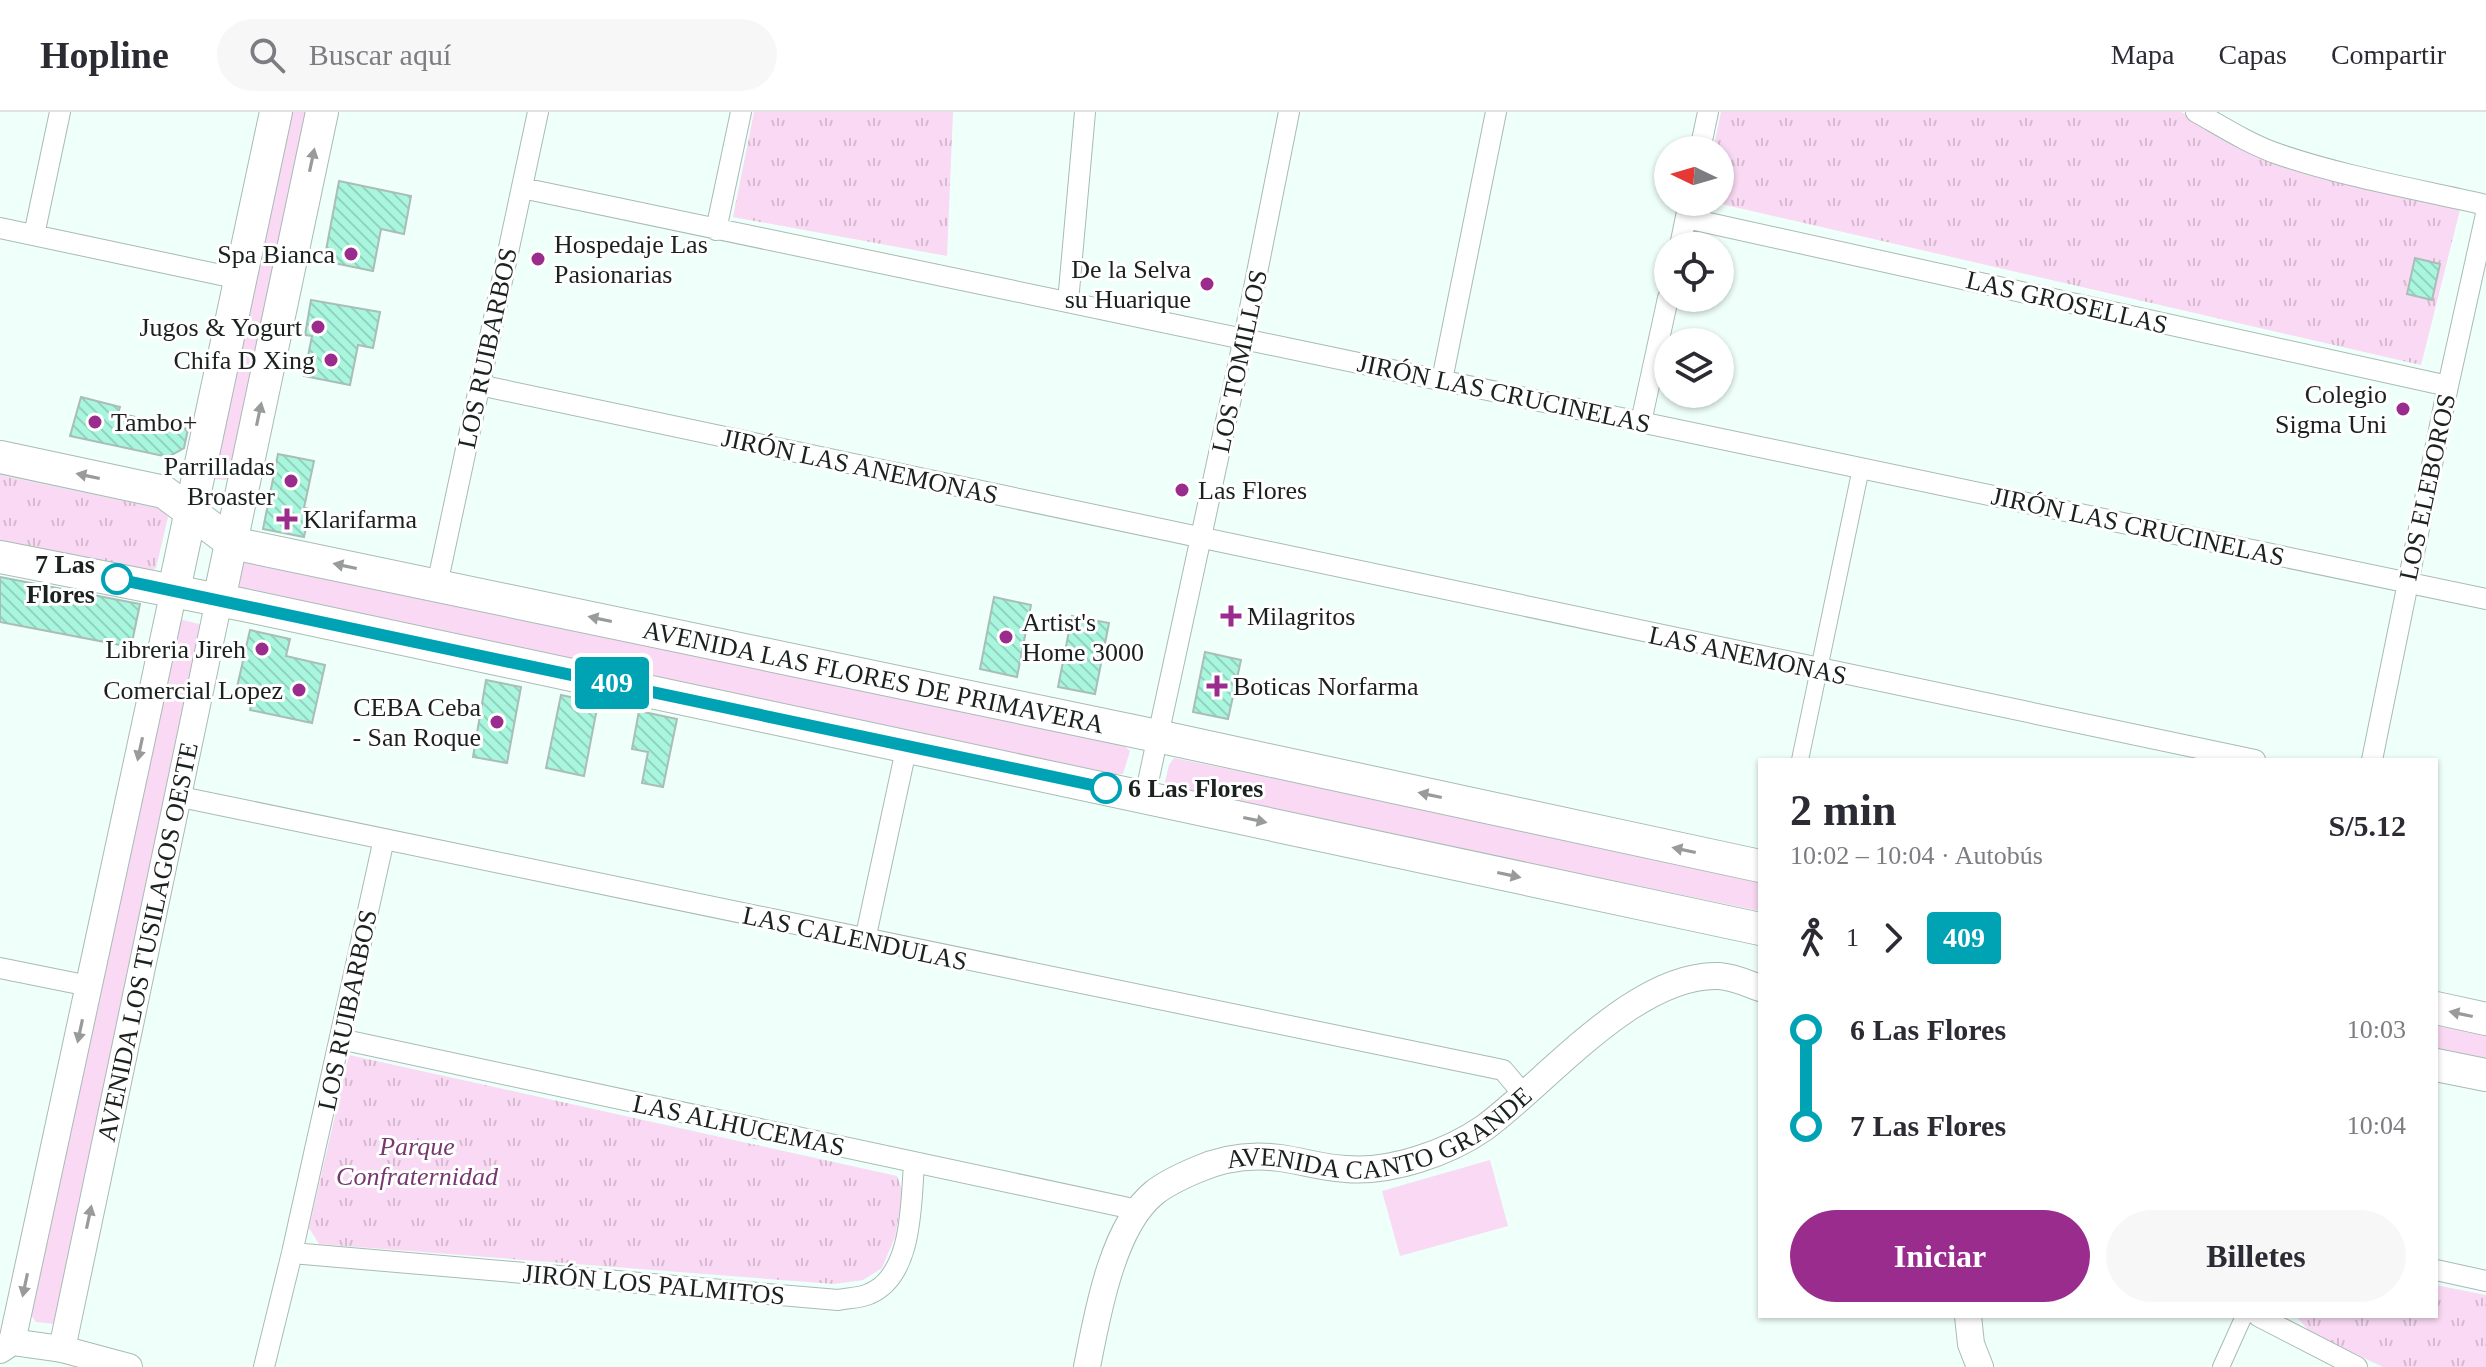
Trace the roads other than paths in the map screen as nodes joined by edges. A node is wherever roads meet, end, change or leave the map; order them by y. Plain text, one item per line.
1 (60, 112) edge
2 (276, 112) edge
3 (322, 112) edge
4 (538, 112) edge
5 (741, 112) edge
6 (1085, 112) edge
7 (1289, 112) edge
8 (1496, 112) edge
9 (1708, 112) edge
10 (2196, 112) edge
11 (1703, 136) edge
12 (522, 188) junction
13 (2486, 205) edge
14 (2486, 214) edge
15 (1714, 216) edge
16 (0, 228) edge
17 (716, 230) junction
18 (34, 235) junction
19 (240, 279) junction
20 (1068, 302) junction
21 (1665, 312) edge
22 (1244, 338) junction
23 (1442, 380) junction
24 (479, 385) junction
25 (2448, 386) junction
26 (1641, 422) junction
27 (0, 457) edge
28 (1861, 468) junction
29 (192, 512) junction
30 (1202, 539) junction
31 (232, 543) junction
32 (1241, 547) joint
33 (0, 557) edge
34 (2408, 583) junction
35 (437, 585) junction
36 (174, 590) junction
37 (2486, 599) edge
38 (219, 600) junction
39 (1820, 670) junction
40 (1157, 736) junction
41 (907, 745) junction
42 (1800, 758) edge
43 (2245, 758) edge
44 (2372, 758) edge
45 (176, 796) junction
46 (1145, 796) junction
47 (384, 839) junction
48 (1758, 866) edge
49 (1758, 929) edge
50 (865, 940) junction
51 (0, 968) edge
52 (89, 986) junction
53 (1758, 987) edge
54 (2438, 1008) edge
55 (2486, 1019) edge
56 (340, 1039) junction
57 (2438, 1065) edge
58 (2486, 1075) edge
59 (1524, 1095) junction
60 (914, 1163) junction
61 (1138, 1210) junction
62 (292, 1253) junction
63 (2438, 1270) edge
64 (2486, 1281) edge
65 (1968, 1318) edge
66 (2243, 1318) edge
67 (2264, 1318) edge
68 (2287, 1325) edge
69 (6, 1346) edge
70 (62, 1349) junction
71 (129, 1367) edge
72 (264, 1367) edge
73 (1087, 1367) edge
74 (1980, 1367) edge
75 (2221, 1367) edge
76 (2357, 1367) edge

1 - 18 street
2 - 19 main road, AVENIDA LOS TUSILAGOS OESTE
31 -> 3 main road, AVENIDA LOS TUSILAGOS OESTE
4 - 12 street, LOS RUIBARBOS
5 - 17 street
6 - 20 street
7 - 22 street, LOS TOMILLOS
8 - 23 street
9 - 11 street
10 - 13 street
12 - 17 street, JIRÓN LAS CRUCINELAS
12 - 24 street, LOS RUIBARBOS
14 - 25 street, LOS ELEBOROS
15 - 25 street, LAS GROSELLAS
16 - 18 street
17 - 20 street, JIRÓN LAS CRUCINELAS
18 - 19 street
19 - 29 main road, AVENIDA LOS TUSILAGOS OESTE
20 - 22 street, JIRÓN LAS CRUCINELAS
21 - 26 street
22 - 23 street, JIRÓN LAS CRUCINELAS
22 - 30 street, LOS TOMILLOS
23 - 26 street, JIRÓN LAS CRUCINELAS
24 - 30 street, JIRÓN LAS ANEMONAS
24 - 35 street, LOS RUIBARBOS
25 - 34 street, LOS ELEBOROS
26 - 28 street, JIRÓN LAS CRUCINELAS
29 -> 27 main road, AVENIDA LAS FLORES DE PRIMAVERA
28 - 34 street, JIRÓN LAS CRUCINELAS
28 - 39 street
29 - 31 main road, AVENIDA LAS FLORES DE PRIMAVERA
29 - 36 main road, AVENIDA LOS TUSILAGOS OESTE
30 - 32 street, JIRÓN LAS ANEMONAS
30 - 40 street, LOS TOMILLOS
35 -> 31 main road, AVENIDA LAS FLORES DE PRIMAVERA
31 - 38 main road, AVENIDA LOS TUSILAGOS OESTE
32 - 39 street, LAS ANEMONAS
33 - 36 main road
34 - 37 street, JIRÓN LAS CRUCINELAS
34 - 44 street, LOS ELEBOROS
40 -> 35 main road, AVENIDA LAS FLORES DE PRIMAVERA
36 - 38 main road
36 -> 52 street, AVENIDA LOS TUSILAGOS OESTE
38 - 41 main road
38 - 45 street, AVENIDA LOS TUSILAGOS OESTE
39 - 42 street
39 - 43 street, LAS ANEMONAS
40 - 46 street, LOS TOMILLOS
48 -> 40 main road, AVENIDA LAS FLORES DE PRIMAVERA
41 - 46 main road
41 - 50 street
45 - 47 street, LAS CALENDULAS
70 -> 45 street, AVENIDA LOS TUSILAGOS OESTE
46 -> 49 main road
47 - 50 street, LAS CALENDULAS
47 - 56 street, LOS RUIBARBOS
50 - 59 street, LAS CALENDULAS
51 - 52 street
52 -> 69 street, AVENIDA LOS TUSILAGOS OESTE
53 - 59 street, AVENIDA CANTO GRANDE
55 -> 54 main road
56 - 60 street, LAS ALHUCEMAS
56 - 62 street, LOS RUIBARBOS
57 - 58 main road
59 - 61 street, AVENIDA CANTO GRANDE
60 - 61 street, LAS ALHUCEMAS
60 - 62 street, JIRÓN LOS PALMITOS
61 - 73 street, AVENIDA CANTO GRANDE
62 - 72 street, LOS RUIBARBOS
63 - 64 street
65 - 74 street
66 - 75 street
67 - 68 street
68 - 76 street
69 - 70 street
70 - 71 street

